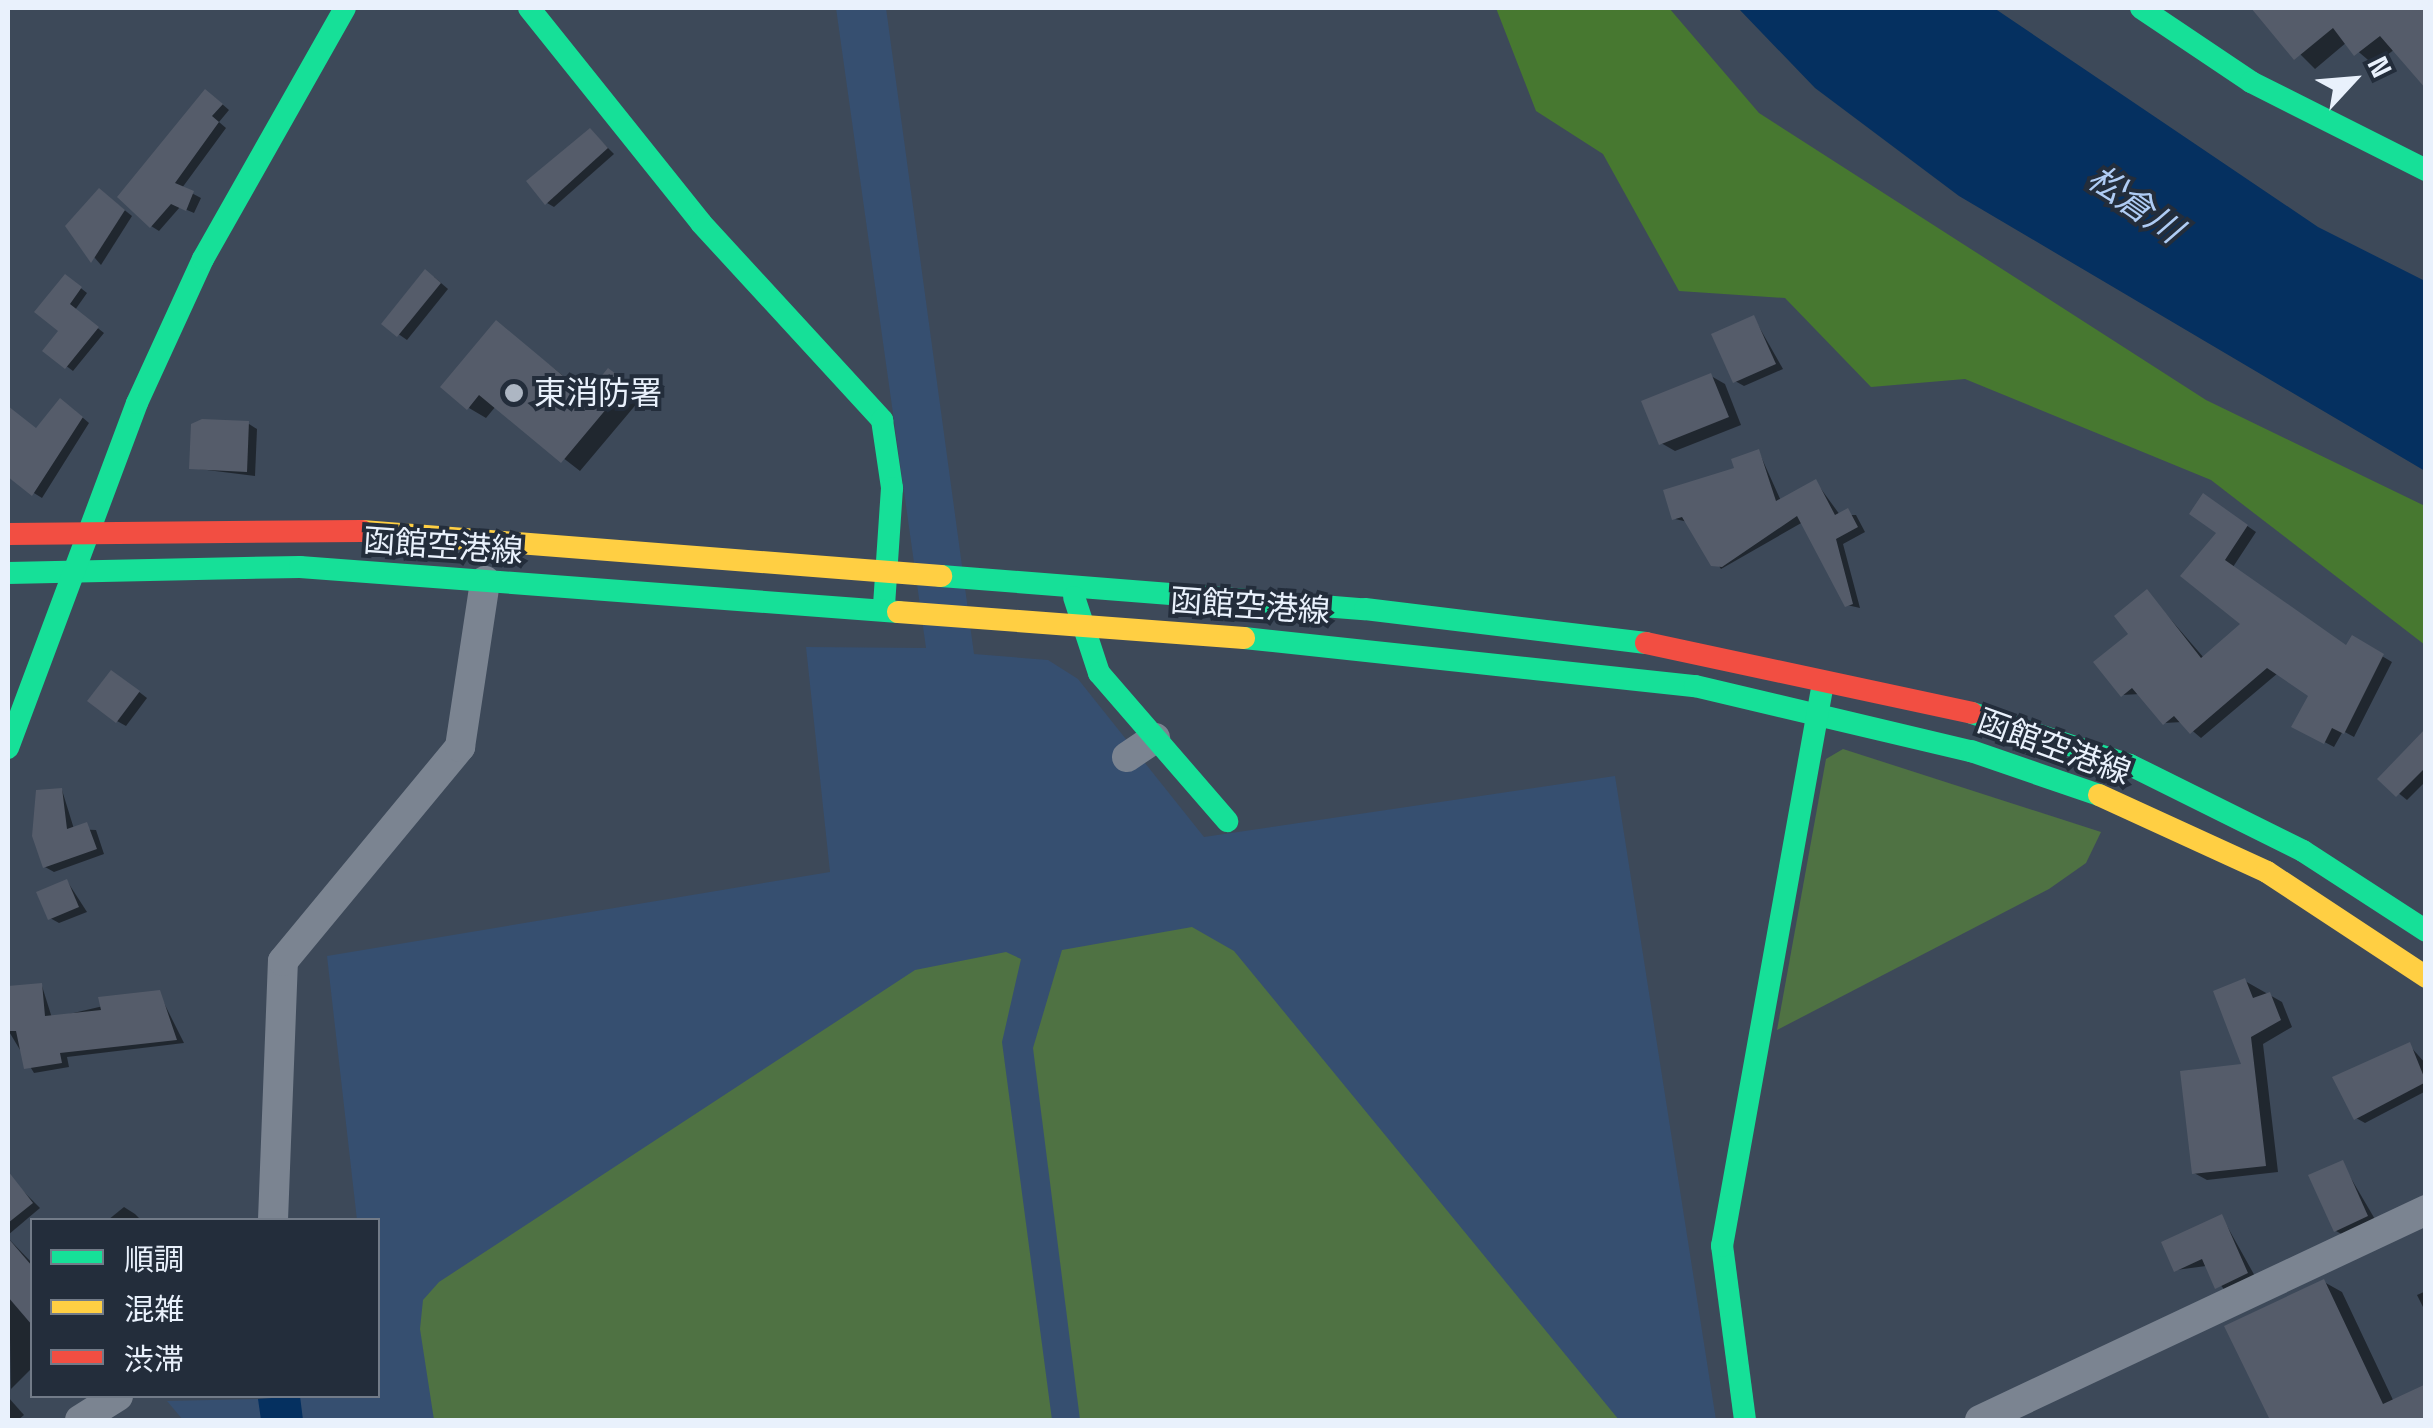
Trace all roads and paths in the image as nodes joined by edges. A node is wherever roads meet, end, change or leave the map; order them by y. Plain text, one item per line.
1 (345, 8) edge
2 (528, 8) edge
3 (2141, 8) edge
4 (2426, 170) edge
5 (86, 528) junction
6 (8, 534) edge
7 (69, 567) junction
8 (8, 573) edge
9 (886, 574) junction
10 (484, 581) junction
11 (1073, 587) junction
12 (883, 614) junction
13 (1077, 627) junction
14 (1825, 673) junction
15 (1817, 710) junction
16 (1155, 738) junction
17 (8, 748) edge
18 (1127, 756) dead end
19 (1228, 822) dead end
20 (2426, 931) edge
21 (2426, 977) edge
22 (2426, 1210) edge
23 (272, 1218) edge
24 (115, 1398) edge
25 (80, 1420) edge
26 (1745, 1420) edge
27 (1980, 1420) edge

1 - 5 main road
2 - 9 main road
3 - 4 main road
5 - 6 main road, 函館空港線
5 - 7 main road
5 - 9 main road, 函館空港線
7 - 8 main road, 函館空港線
7 - 10 main road, 函館空港線
7 - 17 main road
9 - 11 main road, 函館空港線
9 - 12 main road
10 - 12 main road, 函館空港線
10 - 23 street
11 - 13 main road
11 - 14 main road, 函館空港線
12 - 13 main road, 函館空港線
13 - 15 main road, 函館空港線
13 - 16 main road
14 - 15 main road
14 - 20 main road, 函館空港線
15 - 21 main road, 函館空港線
15 - 26 main road
16 - 18 street
16 - 19 main road
22 - 27 street
24 - 25 street

